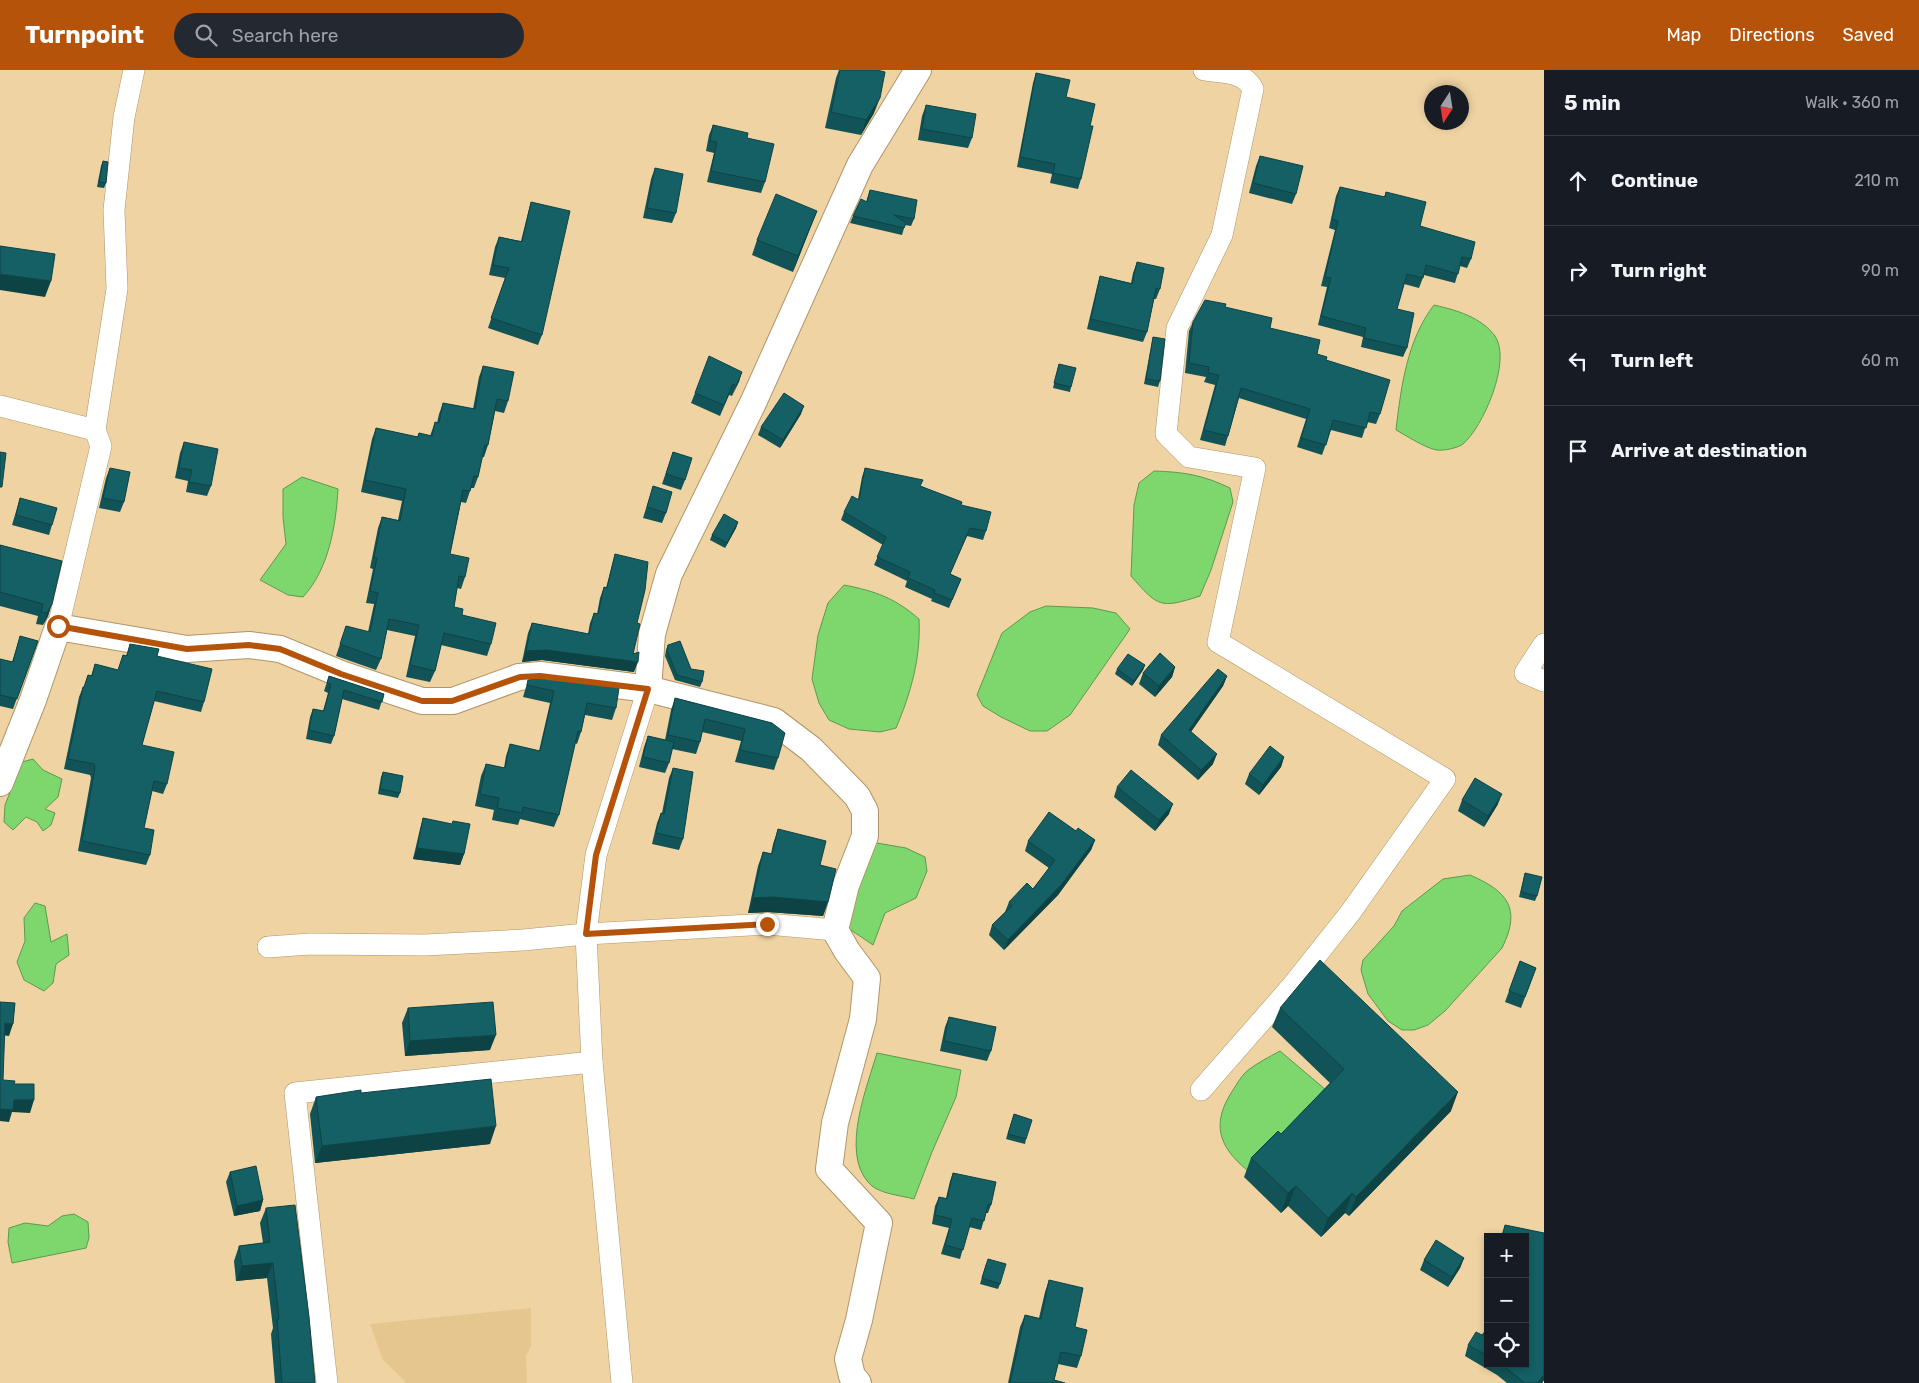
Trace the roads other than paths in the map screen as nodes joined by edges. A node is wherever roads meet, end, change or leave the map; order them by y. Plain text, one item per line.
1 (134, 70) edge
2 (918, 70) edge
3 (1204, 70) edge
4 (0, 406) edge
5 (95, 430) junction
6 (58, 626) junction
7 (1544, 644) edge
8 (1544, 681) edge
9 (648, 689) junction
10 (0, 783) edge
11 (835, 930) junction
12 (586, 934) junction
13 (268, 948) dead end
14 (592, 1062) junction
15 (1202, 1090) dead end
16 (327, 1383) edge
17 (622, 1383) edge
18 (858, 1383) edge

1 - 5 street
2 - 9 street
3 - 15 street
4 - 5 street
5 - 6 street
6 - 9 street
6 - 10 street
7 - 8 street
9 - 11 street
9 - 12 street
11 - 12 street
11 - 18 street
12 - 13 street
12 - 14 street
14 - 16 street
14 - 17 street

